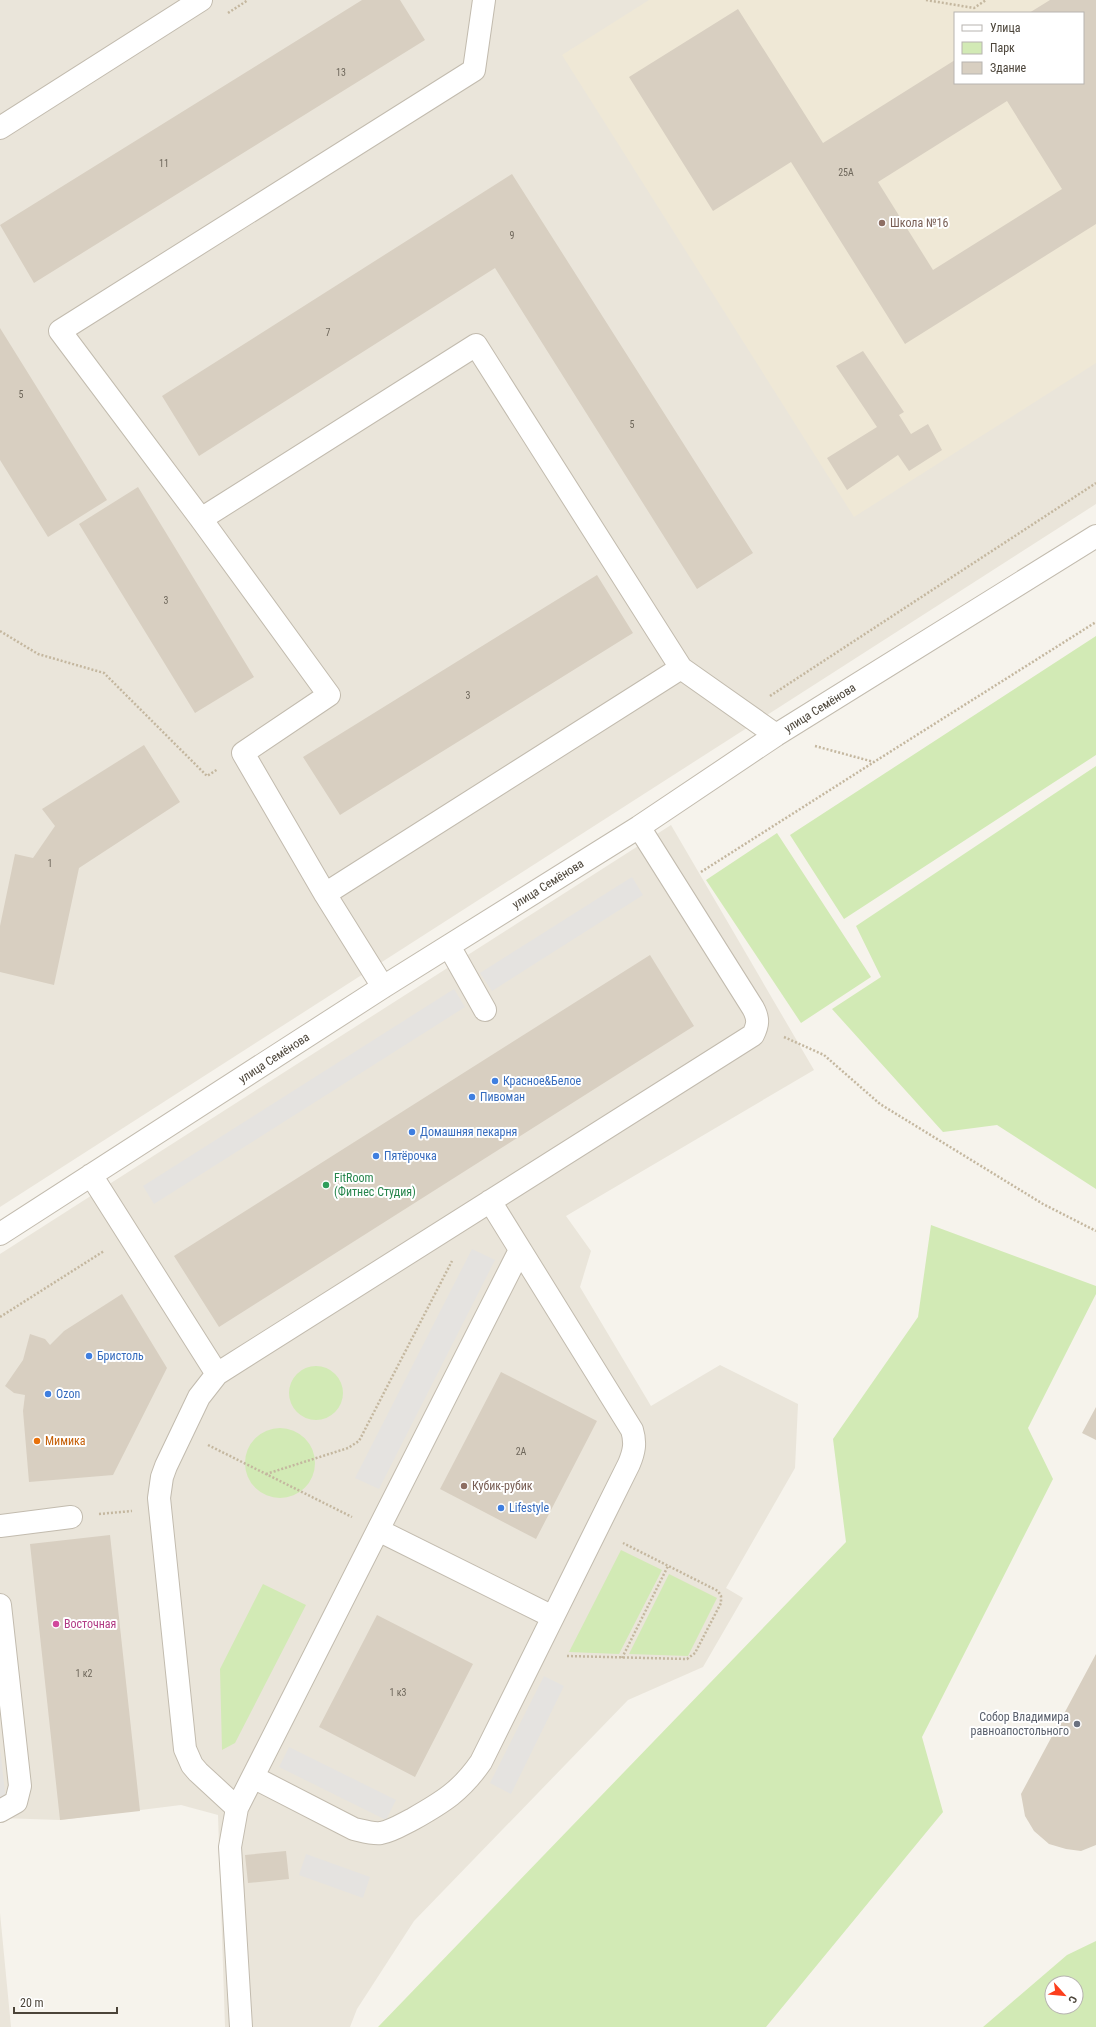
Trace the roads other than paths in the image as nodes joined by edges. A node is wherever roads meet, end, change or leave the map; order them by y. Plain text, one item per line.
1 (484, 0) edge
2 (193, 2) edge
3 (0, 128) edge
4 (201, 519) junction
5 (1096, 536) edge
6 (681, 668) junction
7 (776, 735) junction
8 (639, 827) junction
9 (325, 894) junction
10 (449, 946) junction
11 (383, 987) junction
12 (485, 1010) dead end
13 (91, 1176) junction
14 (490, 1202) junction
15 (0, 1234) edge
16 (520, 1250) junction
17 (217, 1374) junction
18 (71, 1518) road end
19 (0, 1526) edge
20 (378, 1530) junction
21 (0, 1606) edge
22 (553, 1617) junction
23 (253, 1777) junction
24 (237, 1808) junction
25 (0, 1811) edge
26 (241, 2027) edge

1 - 4 street
2 - 3 street
4 - 6 street
4 - 9 street
5 - 7 street, улица Семёнова
6 - 7 street
6 - 9 street
7 - 8 street, улица Семёнова
8 - 10 street, улица Семёнова
8 - 14 street
9 - 11 street
10 - 11 street, улица Семёнова
10 - 12 street
11 - 13 street, улица Семёнова
13 - 15 street, улица Семёнова
13 - 17 street
14 - 16 street
14 - 17 street
16 - 20 street
16 - 22 street
17 - 24 street
18 - 19 street
20 - 22 street
20 - 23 street
21 - 25 street
22 - 23 street
23 - 24 street
24 - 26 street

